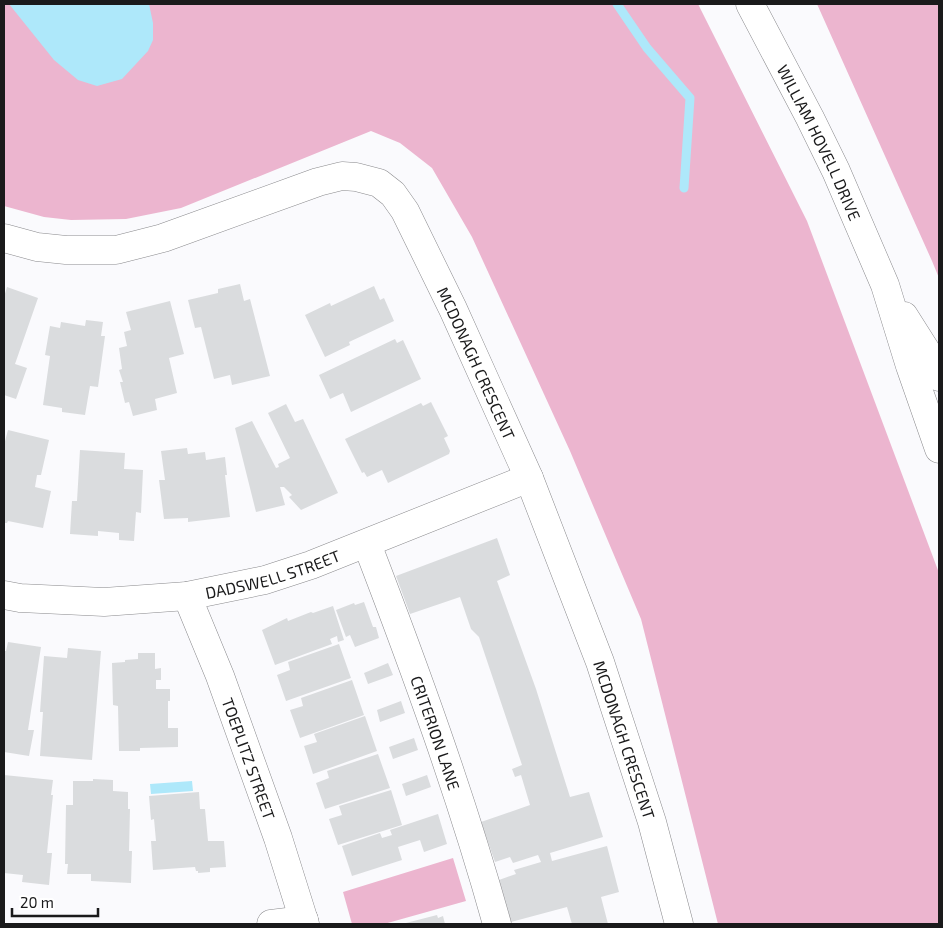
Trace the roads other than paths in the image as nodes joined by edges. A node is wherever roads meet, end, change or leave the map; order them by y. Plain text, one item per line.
1 (750, 4) edge
2 (4, 238) edge
3 (884, 285) junction
4 (939, 377) edge
5 (939, 449) edge
6 (529, 478) junction
7 (367, 544) junction
8 (4, 595) edge
9 (187, 596) junction
10 (304, 922) edge
11 (271, 924) edge
12 (497, 924) edge
13 (678, 924) edge

1 - 3 street, WILLIAM HOVELL DRIVE
2 - 6 street, MCDONAGH CRESCENT
3 - 4 street, WILLIAM HOVELL DRIVE
3 - 5 street, WILLIAM HOVELL DRIVE
6 - 7 street, DADSWELL STREET
6 - 13 street, MCDONAGH CRESCENT
7 - 9 street, DADSWELL STREET
7 - 12 street, CRITERION LANE
8 - 9 street, DADSWELL STREET
9 - 10 street, TOEPLITZ STREET
10 - 11 street

